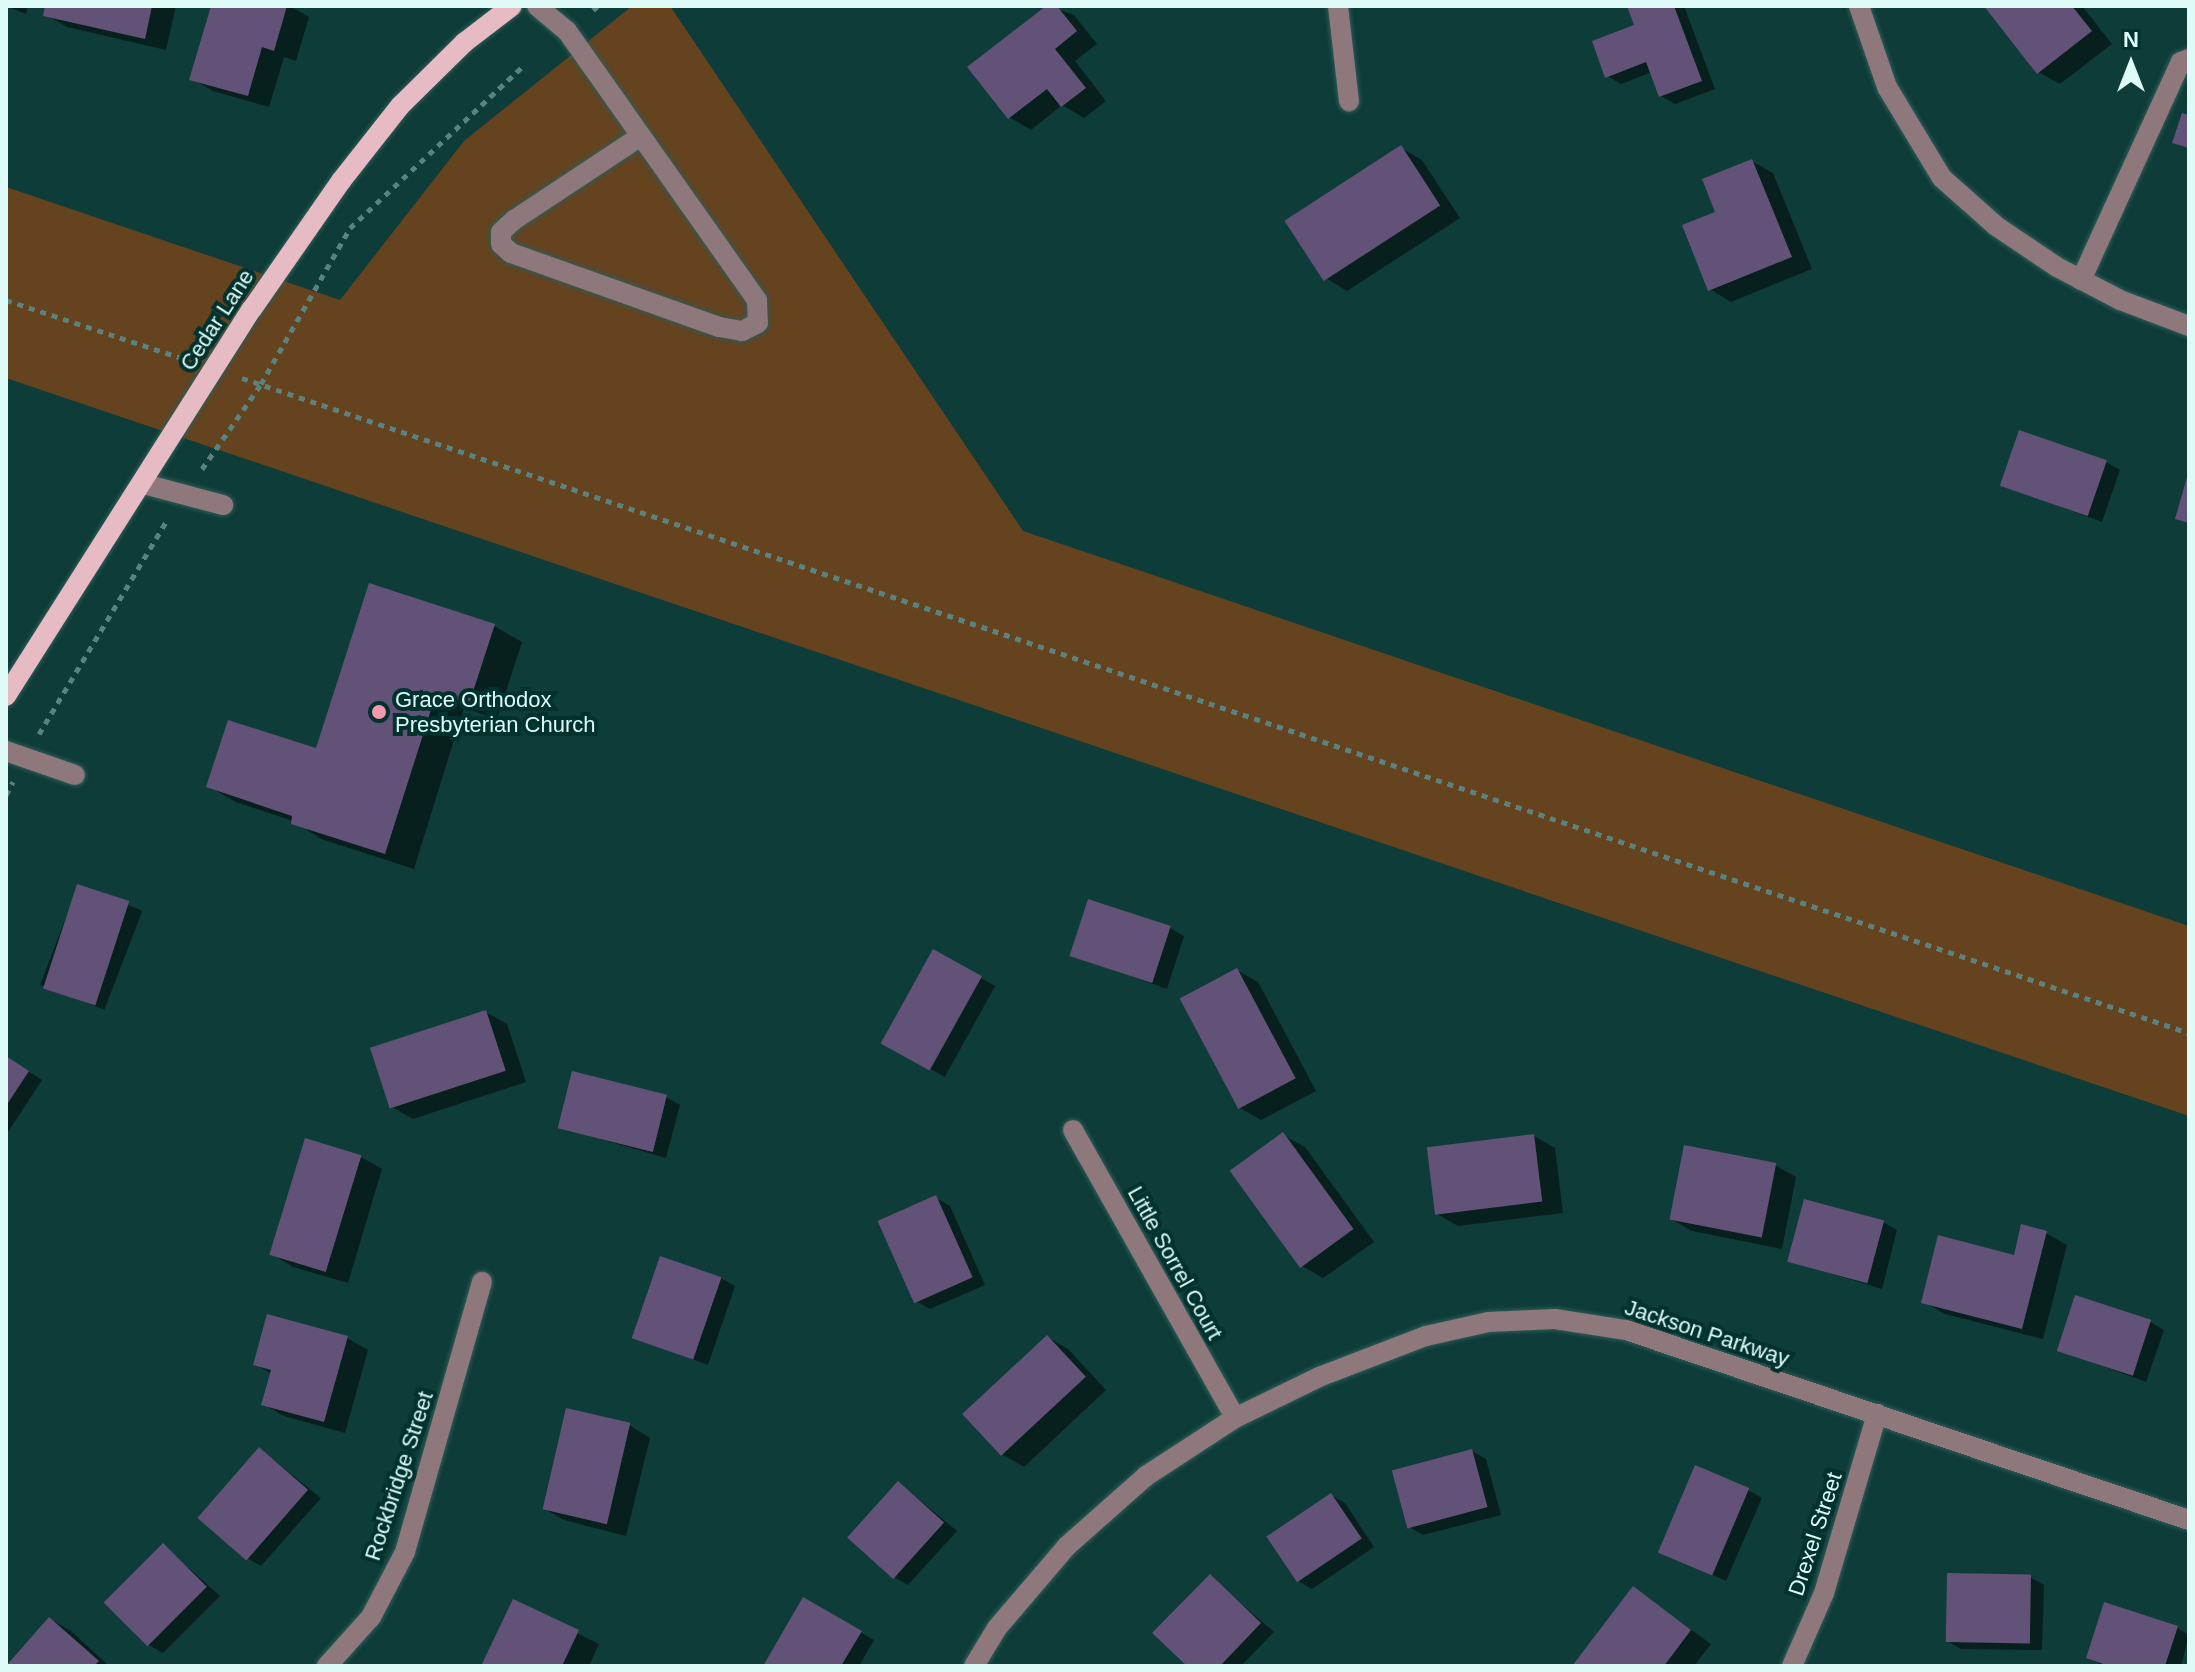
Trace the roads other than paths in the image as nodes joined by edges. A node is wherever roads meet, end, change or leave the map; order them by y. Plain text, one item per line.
1 (512, 6) edge
2 (537, 6) edge
3 (1338, 6) edge
4 (1859, 6) edge
5 (2189, 59) edge
6 (1349, 101) dead end
7 (641, 136) junction
8 (2081, 280) junction
9 (2189, 326) edge
10 (144, 484) junction
11 (223, 505) dead end
12 (6, 696) edge
13 (6, 751) edge
14 (75, 775) dead end
15 (1073, 1130) dead end
16 (482, 1282) dead end
17 (1877, 1414) junction
18 (1235, 1418) junction
19 (2189, 1520) edge
20 (327, 1666) edge
21 (974, 1666) edge
22 (1792, 1666) edge

1 - 10 main road, Cedar Lane
2 - 7 street
3 - 6 street
4 - 8 street
5 - 8 street
7 - 7 street
8 - 9 street
10 - 11 street
10 - 12 main road, Cedar Lane
13 - 14 street
15 - 18 street, Little Sorrel Court
16 - 20 street, Rockbridge Street
17 - 18 street, Jackson Parkway
17 - 19 street, Jackson Parkway
17 - 22 street, Drexel Street
18 - 21 street, Jackson Parkway

